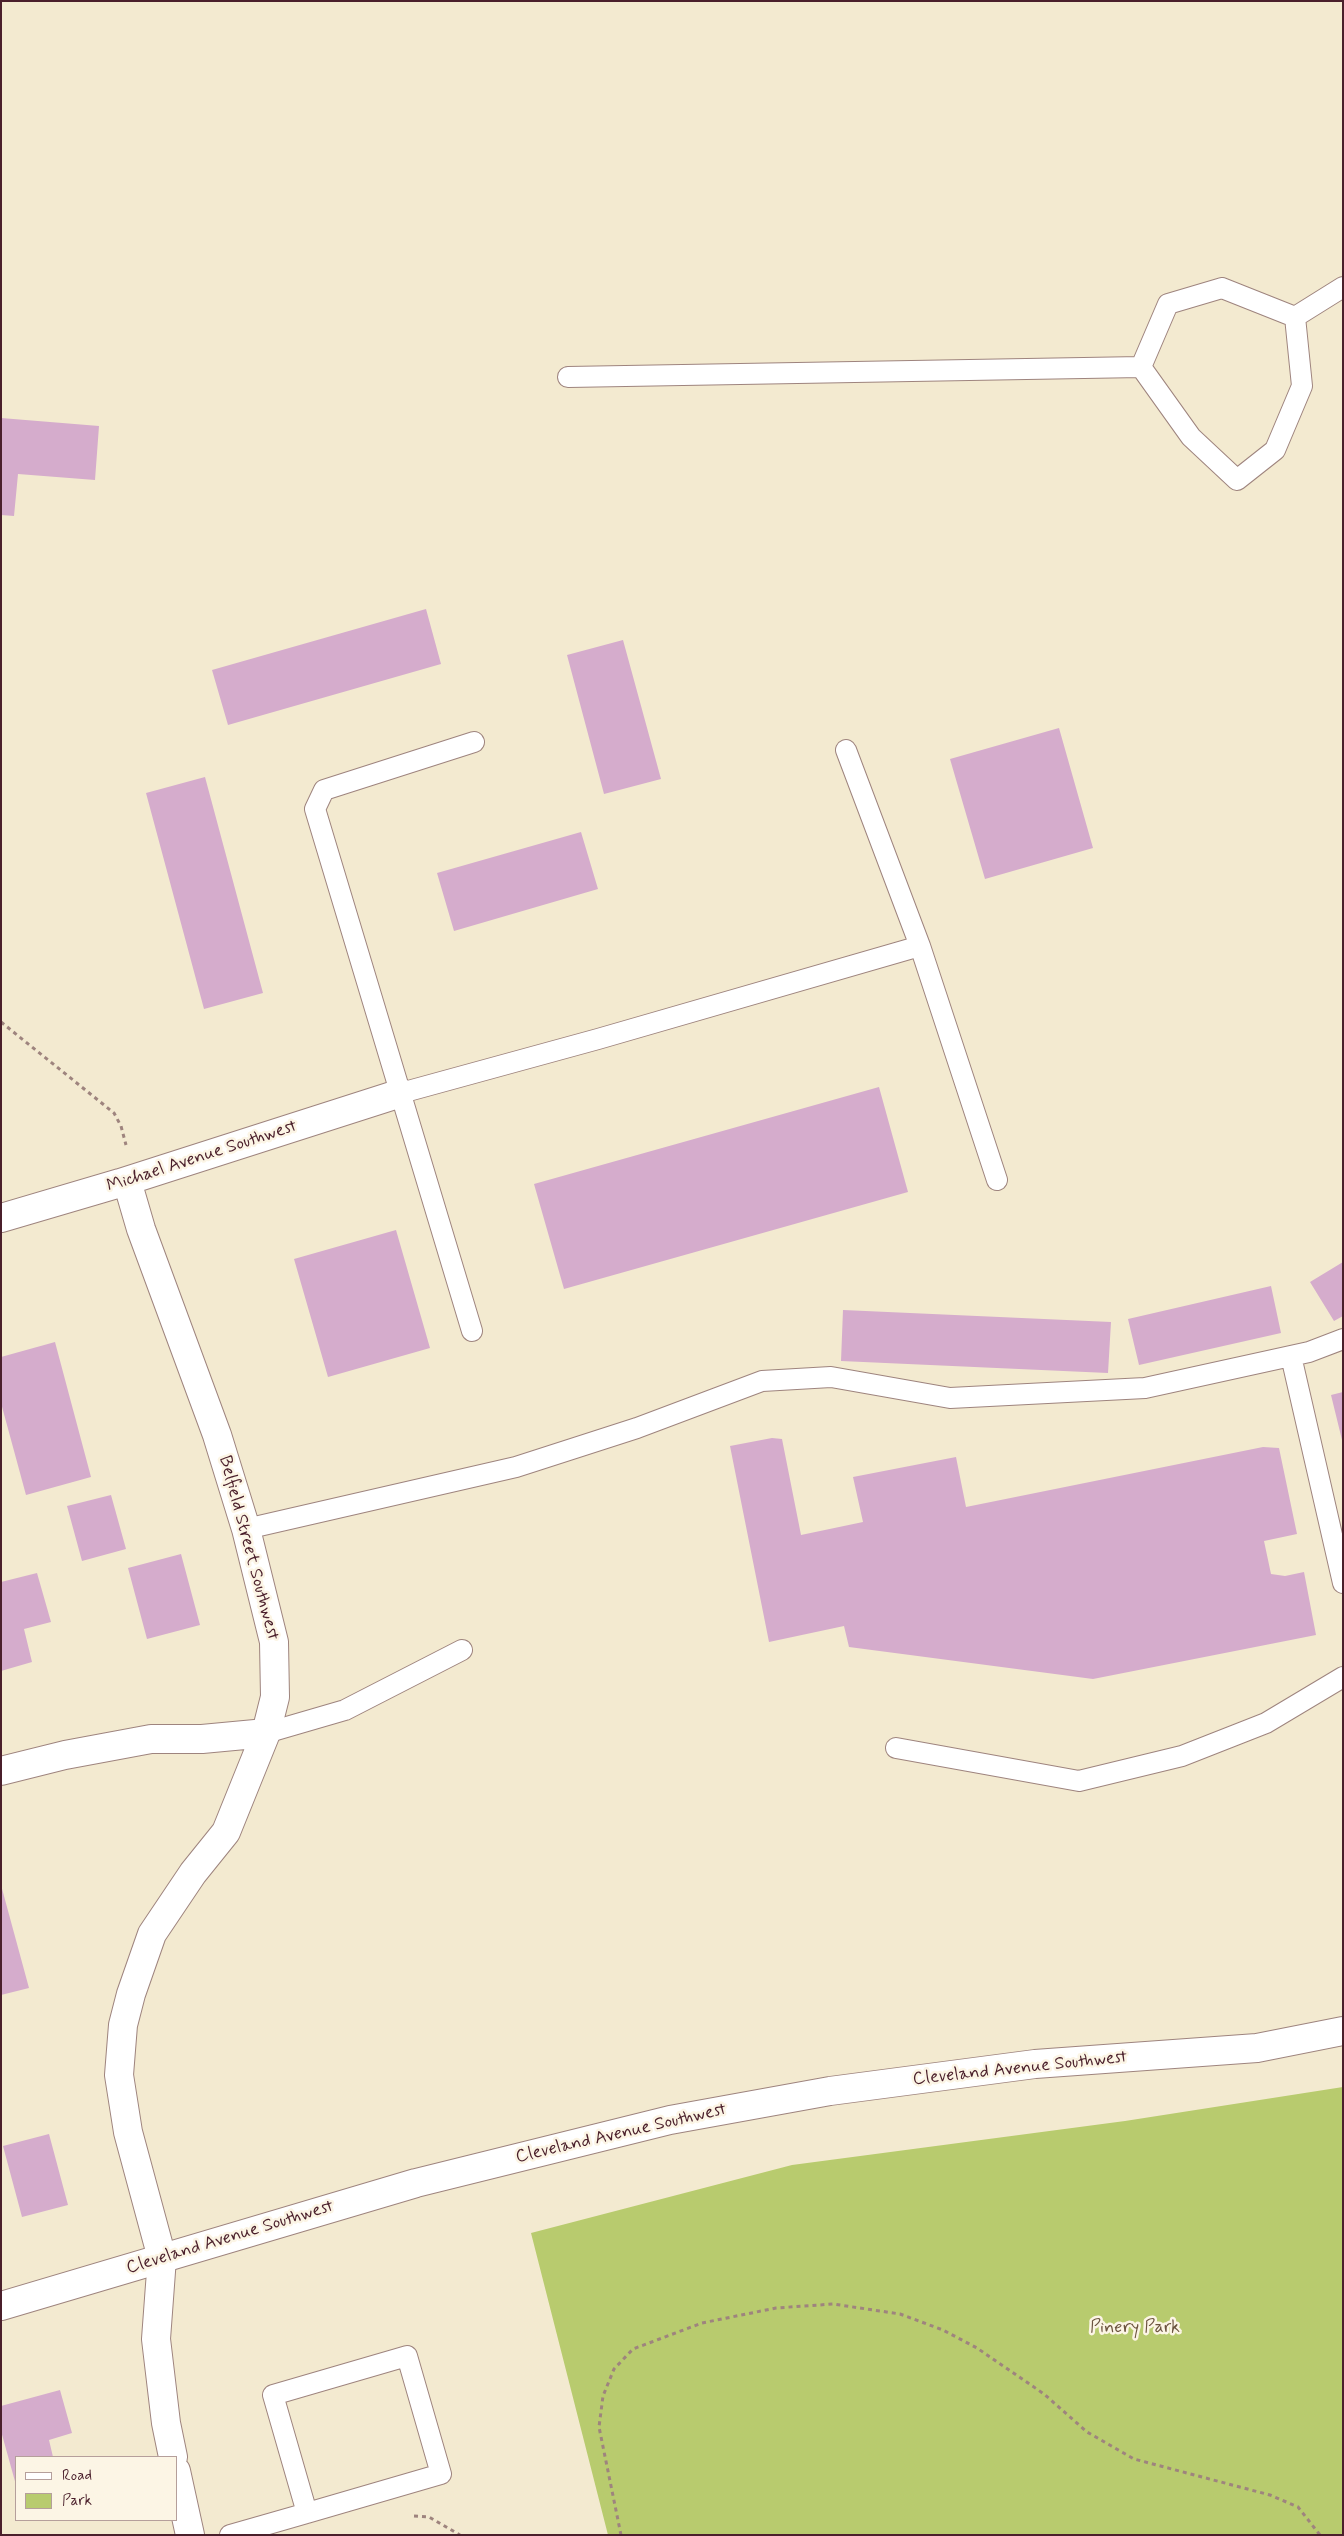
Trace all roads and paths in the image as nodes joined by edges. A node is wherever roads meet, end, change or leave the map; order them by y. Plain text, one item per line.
1 (1343, 287) edge
2 (1295, 316) junction
3 (1141, 367) junction
4 (568, 377) dead end
5 (474, 742) dead end
6 (846, 750) dead end
7 (920, 946) junction
8 (1, 1022) edge
9 (401, 1093) junction
10 (128, 1152) dead end
11 (996, 1180) dead end
12 (127, 1181) junction
13 (1, 1218) edge
14 (472, 1331) dead end
15 (1343, 1339) edge
16 (1291, 1356) junction
17 (246, 1529) junction
18 (1343, 1583) edge
19 (462, 1650) dead end
20 (1343, 1677) edge
21 (266, 1733) junction
22 (896, 1748) dead end
23 (1, 1771) edge
24 (1343, 2031) edge
25 (162, 2258) junction
26 (1, 2306) edge
27 (173, 2456) edge
28 (178, 2480) edge
29 (307, 2513) junction
30 (190, 2535) edge
31 (230, 2535) edge
32 (621, 2535) edge
33 (1320, 2535) edge

1 - 2 lane
2 - 3 lane
2 - 3 lane
3 - 4 lane
5 - 9 lane
6 - 7 lane
7 - 9 lane
7 - 11 lane
8 - 10 path
9 - 12 street, Michael Avenue Southwest
9 - 14 lane
12 - 13 street, Michael Avenue Southwest
12 - 17 street, Belfield Street Southwest
15 - 16 lane
16 - 17 lane
16 - 18 lane
17 - 21 street, Belfield Street Southwest
19 - 21 lane
20 - 22 lane
21 - 23 street
21 - 25 street, Belfield Street Southwest
24 - 25 street, Cleveland Avenue Southwest
25 - 26 street, Cleveland Avenue Southwest
25 - 27 street, Belfield Street Southwest
28 - 30 street
29 - 29 lane
29 - 31 lane
32 - 33 path

